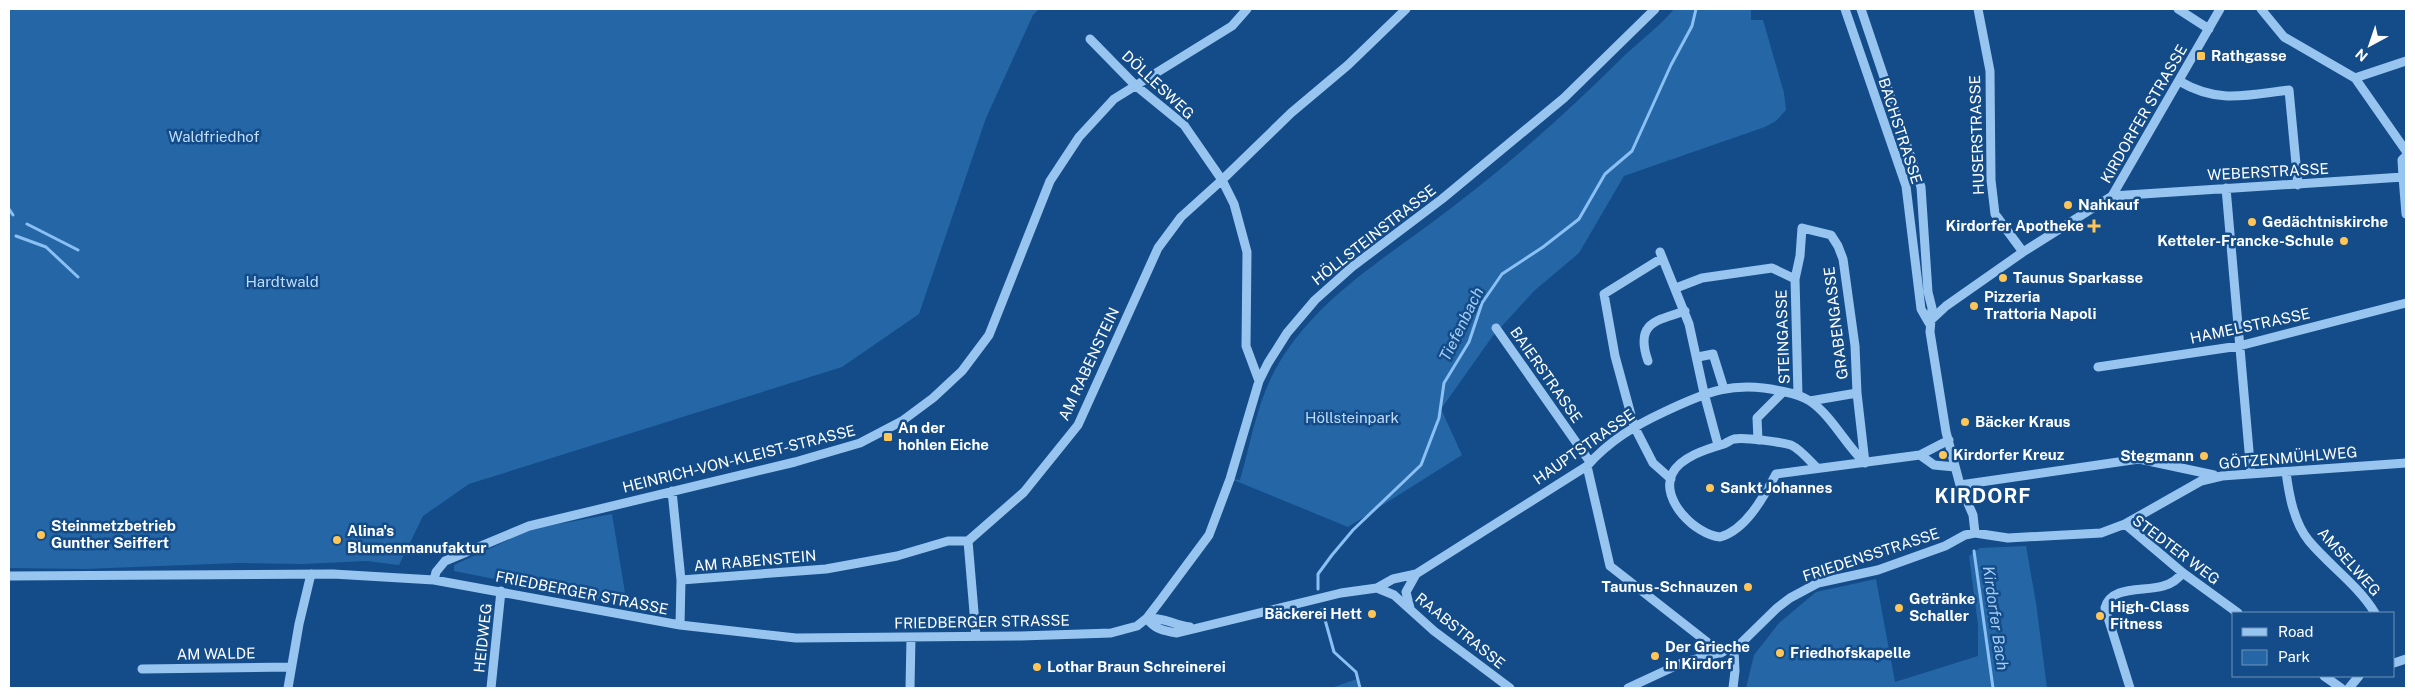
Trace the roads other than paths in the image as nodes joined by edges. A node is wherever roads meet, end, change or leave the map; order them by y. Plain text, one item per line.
1 (1247, 9) edge
2 (1406, 9) edge
3 (1655, 9) edge
4 (1845, 9) edge
5 (1861, 9) edge
6 (1978, 9) edge
7 (2178, 9) edge
8 (2220, 9) edge
9 (2261, 9) edge
10 (2209, 29) junction
11 (1090, 39) dead end
12 (2406, 61) edge
13 (2355, 78) junction
14 (2179, 81) junction
15 (1135, 85) junction
16 (2406, 151) edge
17 (2406, 156) edge
18 (2403, 177) junction
19 (1222, 180) junction
20 (2298, 185) junction
21 (2226, 188) junction
22 (2112, 196) junction
23 (2406, 214) edge
24 (2023, 252) junction
25 (1795, 279) junction
26 (1676, 288) junction
27 (2406, 303) edge
28 (1685, 312) junction
29 (1929, 323) junction
30 (1496, 328) dead end
31 (2239, 346) junction
32 (1698, 357) junction
33 (1648, 361) dead end
34 (2098, 367) dead end
35 (1260, 381) junction
36 (1724, 389) junction
37 (1783, 392) junction
38 (1704, 393) junction
39 (1858, 393) junction
40 (1798, 395) junction
41 (1810, 401) junction
42 (1634, 426) junction
43 (1758, 440) junction
44 (1949, 440) junction
45 (1718, 445) junction
46 (1920, 455) junction
47 (1865, 463) junction
48 (2406, 463) edge
49 (1589, 464) junction
50 (1955, 467) junction
51 (1817, 468) junction
52 (2286, 472) junction
53 (2251, 474) junction
54 (2222, 476) junction
55 (1671, 479) junction
56 (1960, 485) junction
57 (672, 491) junction
58 (2125, 524) junction
59 (1975, 533) junction
60 (968, 541) junction
61 (2183, 573) junction
62 (311, 574) junction
63 (1416, 574) junction
64 (9, 576) edge
65 (434, 580) junction
66 (681, 580) junction
67 (1376, 588) junction
68 (501, 591) junction
69 (1410, 608) junction
70 (2237, 612) edge
71 (2374, 612) edge
72 (1147, 618) junction
73 (680, 625) junction
74 (976, 636) junction
75 (911, 637) junction
76 (1734, 650) junction
77 (1721, 653) junction
78 (290, 666) junction
79 (142, 669) dead end
80 (2325, 677) edge
81 (2358, 677) edge
82 (288, 688) edge
83 (491, 688) edge
84 (910, 688) edge
85 (1510, 688) edge
86 (1628, 688) edge
87 (1733, 688) edge
88 (2130, 688) edge
89 (2341, 688) edge
90 (2348, 688) edge

1 - 15 street, HEINRICH-VON-KLEIST-STRASSE
2 - 19 street, AM RABENSTEIN
3 - 35 street, HÖLLSTEINSTRASSE
4 - 29 street, BACHSTRASSE
5 - 29 street, BACHSTRASSE
6 - 24 street, HUSERSTRASSE
7 - 10 street
8 - 10 street, KIRDORFER STRASSE
9 - 13 street
10 - 14 street, KIRDORFER STRASSE
11 - 15 street, DÖLLESWEG
12 - 13 street
13 - 16 street
14 - 20 street
14 - 22 street, KIRDORFER STRASSE
15 - 19 street, DÖLLESWEG
15 - 57 street, HEINRICH-VON-KLEIST-STRASSE
17 - 18 street
18 - 20 street, WEBERSTRASSE
18 - 23 street
19 - 35 street, DÖLLESWEG
19 - 60 street, AM RABENSTEIN
20 - 21 street, WEBERSTRASSE
21 - 22 street, WEBERSTRASSE
21 - 31 street
22 - 24 street, KIRDORFER STRASSE
24 - 29 street, KIRDORFER STRASSE
25 - 26 street
25 - 39 street, GRABENGASSE
25 - 40 street, STEINGASSE
26 - 28 street
26 - 42 street
27 - 31 street, HAMELSTRASSE
28 - 32 street
28 - 33 street
29 - 44 street, BACHSTRASSE
30 - 49 street, BAIERSTRASSE
31 - 34 street, HAMELSTRASSE
31 - 53 street
32 - 36 street
32 - 38 street
35 - 72 street, HÖLLSTEINSTRASSE
36 - 37 street, HAUPTSTRASSE
36 - 38 street, HAUPTSTRASSE
37 - 40 street, HAUPTSTRASSE
37 - 43 street
38 - 42 street, HAUPTSTRASSE
38 - 45 street
39 - 41 street
39 - 47 street, GRABENGASSE
40 - 41 street, HAUPTSTRASSE
41 - 47 street, HAUPTSTRASSE
42 - 49 street, HAUPTSTRASSE
42 - 55 street
43 - 45 street
43 - 51 street
44 - 46 street
44 - 50 street, BACHSTRASSE
45 - 55 street
46 - 47 street
46 - 50 street
47 - 51 street
48 - 52 street, GÖTZENMÜHLWEG
49 - 63 street, HAUPTSTRASSE
49 - 77 street
50 - 56 street, BACHSTRASSE
51 - 55 street
52 - 53 street, GÖTZENMÜHLWEG
52 - 71 street, AMSELWEG
53 - 54 street, GÖTZENMÜHLWEG
54 - 56 street
54 - 58 street, GÖTZENMÜHLWEG
56 - 59 street, BACHSTRASSE
57 - 65 street, HEINRICH-VON-KLEIST-STRASSE
57 - 66 street
58 - 59 street, STEDTER WEG
58 - 61 street, STEDTER WEG
59 - 76 street, FRIEDENSSTRASSE
60 - 66 street, AM RABENSTEIN
60 - 74 street
61 - 70 street, STEDTER WEG
61 - 88 street
62 - 64 street, FRIEDBERGER STRASSE
62 - 65 street, FRIEDBERGER STRASSE
62 - 78 street
63 - 67 street, HAUPTSTRASSE
63 - 69 street
65 - 68 street, FRIEDBERGER STRASSE
66 - 73 street
67 - 69 street, RAABSTRASSE
67 - 72 street
68 - 73 street, FRIEDBERGER STRASSE
68 - 83 street, HEIDWEG
69 - 85 street, RAABSTRASSE
72 - 74 street, FRIEDBERGER STRASSE
73 - 75 street, FRIEDBERGER STRASSE
74 - 75 street, FRIEDBERGER STRASSE
75 - 84 street
76 - 77 street
76 - 87 street
77 - 86 street
78 - 79 street, AM WALDE
78 - 82 street
80 - 89 street
81 - 90 street

